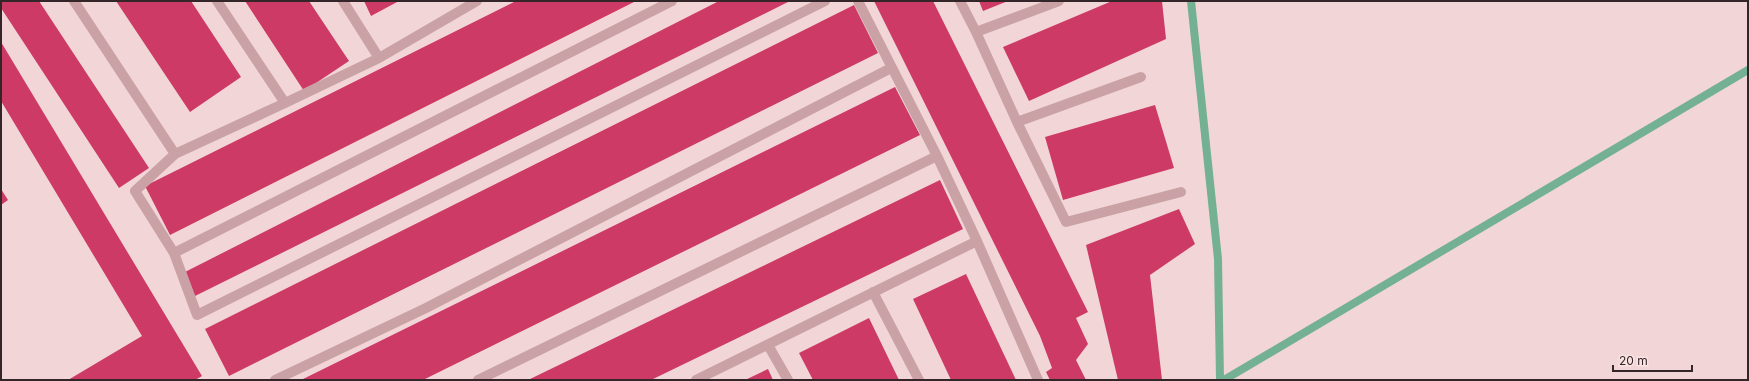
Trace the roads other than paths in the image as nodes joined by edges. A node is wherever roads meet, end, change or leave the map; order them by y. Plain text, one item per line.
1 (74, 1) edge
2 (218, 1) edge
3 (343, 1) edge
4 (477, 1) edge
5 (672, 1) edge
6 (825, 1) edge
7 (858, 1) edge
8 (960, 1) edge
9 (1060, 1) edge
10 (976, 32) junction
11 (379, 58) junction
12 (891, 68) junction
13 (1141, 77) dead end
14 (285, 103) junction
15 (1017, 122) junction
16 (175, 154) junction
17 (937, 156) junction
18 (1181, 192) dead end
19 (977, 241) junction
20 (174, 253) junction
21 (873, 292) junction
22 (768, 344) junction
23 (275, 380) edge
24 (478, 380) edge
25 (696, 380) edge
26 (788, 380) edge
27 (918, 380) edge
28 (1038, 380) edge

1 - 16 lane
2 - 14 lane
3 - 11 lane
4 - 11 lane
5 - 20 lane
6 - 20 lane
7 - 12 lane
8 - 10 lane
9 - 10 lane
10 - 15 lane
11 - 14 lane
12 - 17 lane
12 - 23 lane
13 - 15 lane
14 - 16 lane
15 - 18 lane
16 - 20 lane
17 - 19 lane
17 - 24 lane
19 - 21 lane
19 - 28 lane
21 - 22 lane
21 - 27 lane
22 - 25 lane
22 - 26 lane

